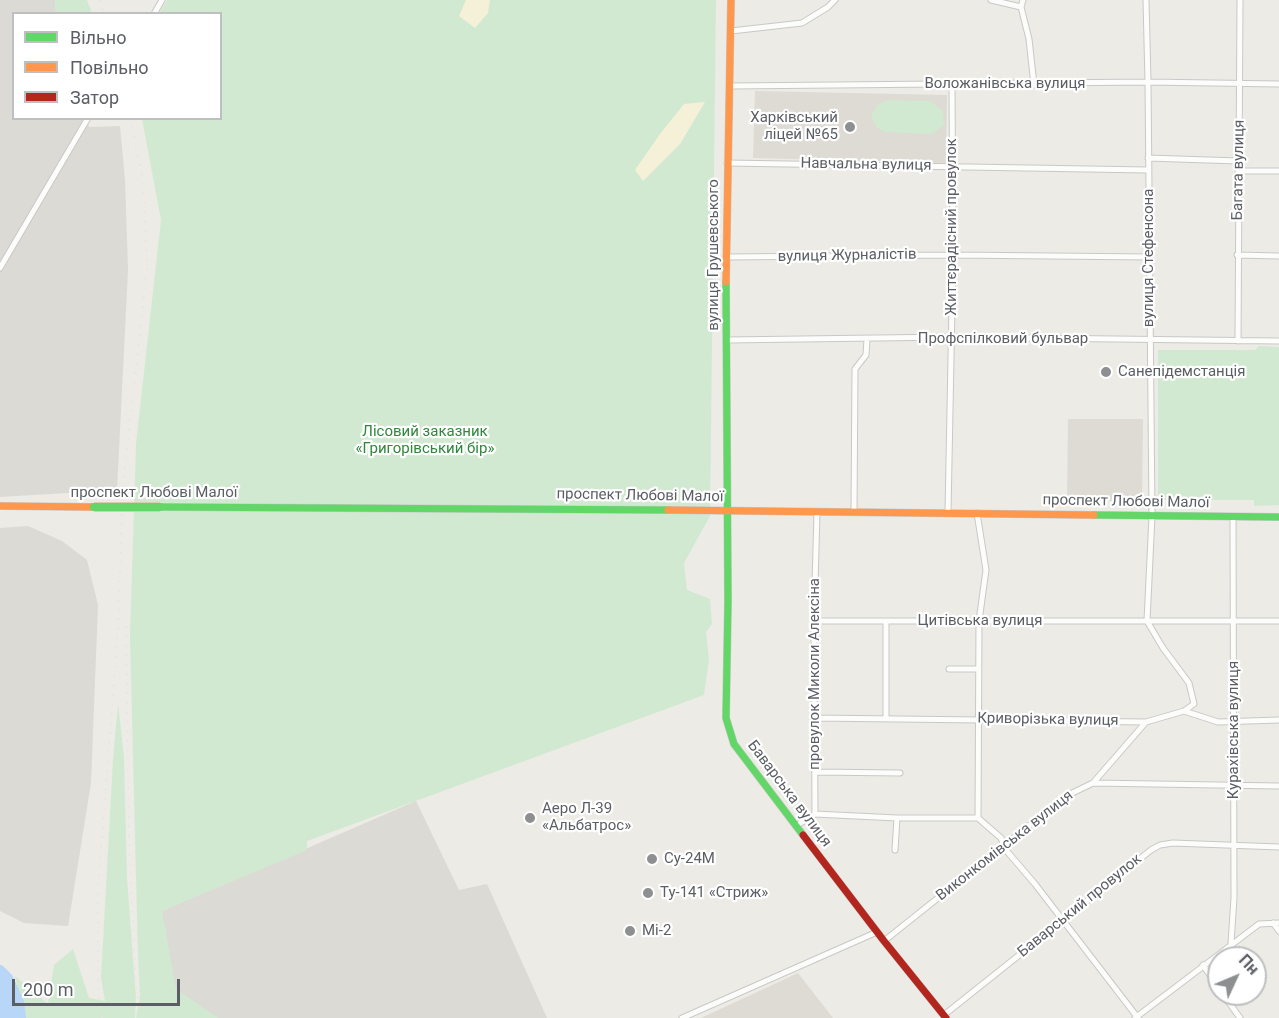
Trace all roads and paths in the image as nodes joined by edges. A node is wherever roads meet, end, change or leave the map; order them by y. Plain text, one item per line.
1 (731, 0) edge
2 (835, 0) edge
3 (991, 0) edge
4 (1023, 0) edge
5 (1146, 0) edge
6 (1240, 0) edge
7 (1021, 8) junction
8 (730, 32) junction
9 (1148, 82) junction
10 (1240, 84) junction
11 (1279, 84) edge
12 (952, 85) junction
13 (1034, 85) junction
14 (731, 86) junction
15 (87, 120) edge
16 (1148, 158) junction
17 (1238, 161) junction
18 (727, 163) junction
19 (952, 166) junction
20 (1148, 170) junction
21 (1238, 171) junction
22 (1279, 171) edge
23 (953, 255) junction
24 (1237, 255) junction
25 (1149, 256) junction
26 (1279, 256) edge
27 (726, 257) junction
28 (0, 268) edge
29 (951, 337) junction
30 (867, 339) junction
31 (727, 340) junction
32 (1149, 340) junction
33 (1238, 340) junction
34 (1279, 341) edge
35 (0, 506) edge
36 (727, 510) junction
37 (816, 512) junction
38 (948, 512) junction
39 (854, 513) junction
40 (977, 513) junction
41 (1152, 516) junction
42 (1233, 516) junction
43 (1279, 517) edge
44 (814, 621) junction
45 (885, 621) junction
46 (979, 621) junction
47 (1147, 621) junction
48 (1233, 621) junction
49 (1279, 621) edge
50 (949, 669) dead end
51 (978, 669) junction
52 (1184, 711) junction
53 (815, 718) junction
54 (886, 718) junction
55 (978, 718) junction
56 (1279, 720) edge
57 (1233, 721) junction
58 (1146, 722) junction
59 (815, 772) junction
60 (900, 773) dead end
61 (1093, 783) junction
62 (1234, 786) junction
63 (1279, 786) edge
64 (815, 814) junction
65 (897, 818) junction
66 (978, 818) junction
67 (796, 826) junction
68 (1004, 845) junction
69 (1234, 846) junction
70 (1279, 847) edge
71 (895, 850) dead end
72 (1062, 919) junction
73 (1276, 923) edge
74 (1279, 931) edge
75 (877, 932) junction
76 (884, 941) junction
77 (1231, 943) junction
78 (1203, 965) junction
79 (1207, 971) edge
80 (945, 1016) edge
81 (682, 1018) edge
82 (1136, 1018) edge

1 - 8 main road, вулиця Грушевського
2 - 8 street
3 - 7 street
4 - 7 street
5 - 9 street, вулиця Стефенсона
6 - 10 street, Багата вулиця
7 - 13 street
8 - 14 main road, вулиця Грушевського
9 - 10 street, Воложанівська вулиця
9 - 13 street, Воложанівська вулиця
9 - 16 street, вулиця Стефенсона
10 - 11 street, Воложанівська вулиця
10 - 17 street, Багата вулиця
12 - 13 street, Воложанівська вулиця
12 - 14 street, Воложанівська вулиця
12 - 19 street, Життєрадісний провулок
14 - 18 main road, вулиця Грушевського
15 - 28 street
16 - 17 street
16 - 20 street, вулиця Стефенсона
17 - 21 street, Багата вулиця
18 - 19 street, Навчальна вулиця
18 - 27 main road, вулиця Грушевського
19 - 20 street, Навчальна вулиця
19 - 23 street, Життєрадісний провулок
20 - 25 street, вулиця Стефенсона
21 - 22 street
21 - 24 street, Багата вулиця
23 - 25 street, вулиця Журналістів
23 - 27 street, вулиця Журналістів
23 - 29 street, Життєрадісний провулок
24 - 26 street
24 - 33 street, Багата вулиця
25 - 32 street, вулиця Стефенсона
27 - 31 main road, вулиця Грушевського
29 - 30 street, Профспілковий бульвар
29 - 32 street, Профспілковий бульвар
29 - 38 street, Життєрадісний провулок
30 - 31 street, Профспілковий бульвар
30 - 39 street
31 - 36 main road, вулиця Грушевського
32 - 33 street, Профспілковий бульвар
32 - 41 street, вулиця Стефенсона
33 - 34 street, Профспілковий бульвар
35 - 36 main road, проспект Любові Малої, bridge
36 - 37 main road, проспект Любові Малої
36 - 67 main road, Баварська вулиця
37 - 39 main road, проспект Любові Малої
37 - 44 street, провулок Миколи Алексіна
38 - 39 main road, проспект Любові Малої
38 - 40 main road, проспект Любові Малої
40 - 41 main road, проспект Любові Малої
40 - 46 street
41 - 42 main road, проспект Любові Малої
41 - 47 street, вулиця Стефенсона
42 - 43 main road, проспект Любові Малої
42 - 48 street, Курахівська вулиця
44 - 45 street, Цитівська вулиця
44 - 53 street, провулок Миколи Алексіна
45 - 46 street, Цитівська вулиця
45 - 54 street
46 - 47 street, Цитівська вулиця
46 - 51 street
47 - 48 street, Цитівська вулиця
47 - 52 street
48 - 49 street, Цитівська вулиця
48 - 57 street, Курахівська вулиця
50 - 51 street
51 - 55 street
52 - 57 street
52 - 58 street, Криворізька вулиця
53 - 54 street, Криворізька вулиця
53 - 59 street, провулок Миколи Алексіна
54 - 55 street, Криворізька вулиця
55 - 58 street, Криворізька вулиця
55 - 66 street
56 - 57 street
57 - 62 street, Курахівська вулиця
58 - 61 street, Виконкомівська вулиця
59 - 60 street
59 - 64 street, провулок Миколи Алексіна
61 - 62 street
61 - 68 street, Виконкомівська вулиця
62 - 63 street
62 - 69 street, Курахівська вулиця
64 - 65 street
64 - 67 street
65 - 66 street
65 - 71 street
66 - 68 street
67 - 75 main road, Баварська вулиця
68 - 72 street
68 - 76 street, Виконкомівська вулиця
69 - 70 street, Баварський провулок
69 - 72 street, Баварський провулок
69 - 77 street, Курахівська вулиця
72 - 80 street, Баварський провулок
72 - 82 street
73 - 74 street
73 - 77 street
75 - 76 main road, Баварська вулиця
75 - 81 street
76 - 80 main road, Баварська вулиця
77 - 78 street
78 - 79 street
78 - 82 street

